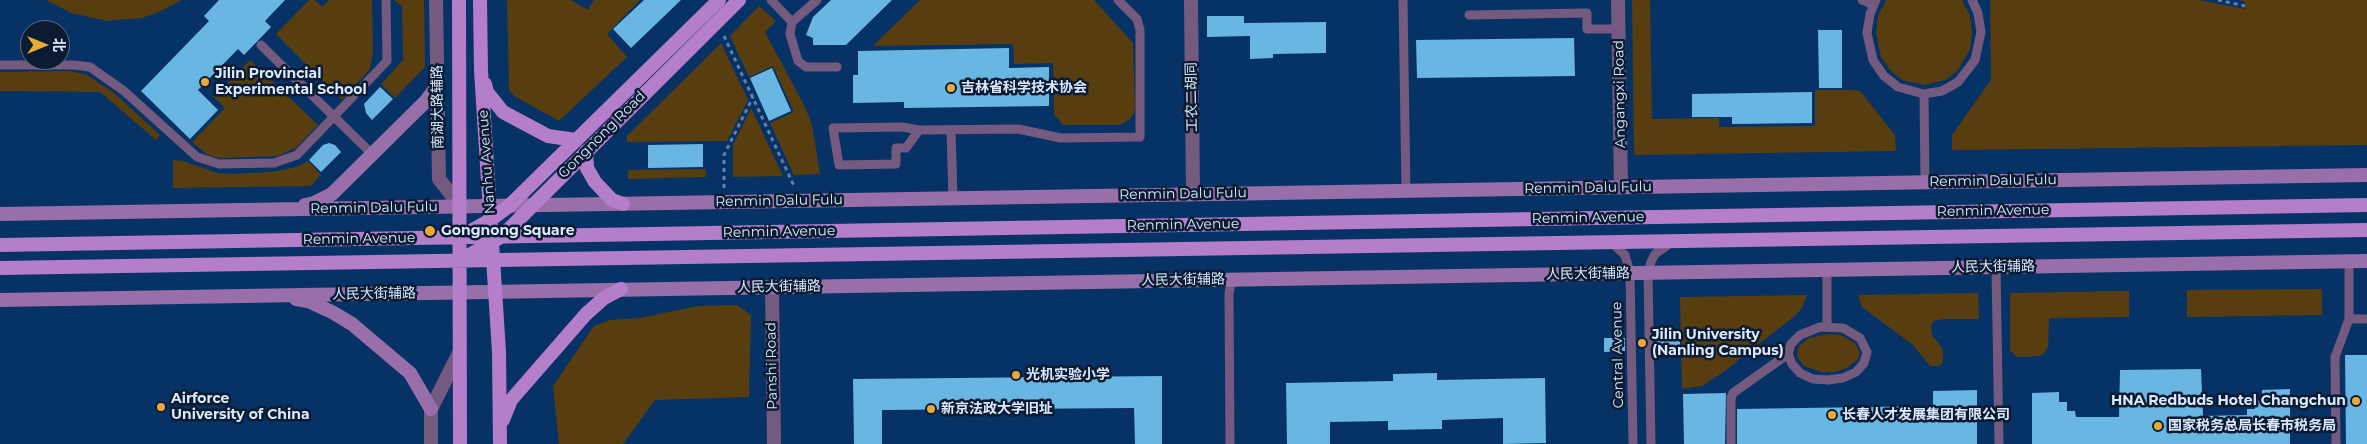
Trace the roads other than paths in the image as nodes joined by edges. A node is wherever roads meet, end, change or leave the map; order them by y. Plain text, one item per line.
1 (386, 0) edge
2 (436, 0) edge
3 (459, 0) edge
4 (480, 0) edge
5 (719, 0) edge
6 (738, 0) edge
7 (770, 0) edge
8 (817, 0) edge
9 (1118, 0) edge
10 (1191, 0) edge
11 (1403, 0) edge
12 (1618, 0) edge
13 (1862, 0) edge
14 (1972, 0) edge
15 (1874, 2) edge
16 (1469, 15) dead end
17 (792, 22) junction
18 (1619, 29) junction
19 (261, 45) dead end
20 (0, 65) edge
21 (837, 67) dead end
22 (481, 71) junction
23 (438, 85) junction
24 (1924, 94) junction
25 (334, 116) junction
26 (919, 130) junction
27 (951, 130) junction
28 (576, 140) junction
29 (586, 151) junction
30 (372, 154) junction
31 (2367, 175) edge
32 (1925, 182) junction
33 (1621, 187) junction
34 (1406, 191) junction
35 (1193, 194) junction
36 (953, 198) junction
37 (623, 204) junction
38 (532, 205) junction
39 (2367, 205) edge
40 (460, 206) junction
41 (490, 206) junction
42 (509, 206) junction
43 (280, 209) junction
44 (0, 214) edge
45 (490, 220) junction
46 (2367, 230) edge
47 (460, 238) junction
48 (495, 239) junction
49 (1612, 242) junction
50 (1672, 242) junction
51 (0, 245) edge
52 (493, 260) junction
53 (460, 261) junction
54 (2367, 261) edge
55 (2349, 262) junction
56 (1996, 267) junction
57 (0, 268) edge
58 (1827, 270) junction
59 (1630, 273) junction
60 (1648, 273) junction
61 (1232, 280) junction
62 (772, 287) junction
63 (621, 290) junction
64 (459, 292) junction
65 (495, 292) junction
66 (274, 295) junction
67 (0, 300) edge
68 (2349, 319) junction
69 (2367, 319) edge
70 (1827, 326) junction
71 (459, 353) junction
72 (1788, 354) junction
73 (431, 409) junction
74 (500, 440) edge
75 (431, 444) edge
76 (460, 444) edge
77 (774, 444) edge
78 (1230, 444) edge
79 (1633, 444) edge
80 (1651, 444) edge
81 (1731, 444) edge
82 (1999, 444) edge
83 (2336, 444) edge

1 - 25 lane
2 - 23 street, 南湖大路辅路
3 - 40 main road, Nanhu Avenue
4 - 22 main road, Nanhu Avenue
5 - 28 main road, Gongnong Road
6 - 29 main road, Gongnong Road
7 - 17 lane
8 - 17 lane
9 - 27 lane
10 - 35 street, 工农二胡同
11 - 34 lane
12 - 18 street, Angangxi Road
13 - 15 lane
14 - 24 lane
15 - 24 lane
16 - 18 lane
17 - 21 lane
18 - 33 street, Angangxi Road
19 - 25 lane
20 - 25 lane
22 - 28 main road
22 - 41 main road, Nanhu Avenue
23 - 30 main road
23 - 40 street, 南湖大路辅路
24 - 32 lane
25 - 30 lane
26 - 26 lane
26 - 27 lane
27 - 36 lane
28 - 42 main road, Gongnong Road
29 - 37 main road
29 - 38 main road, Gongnong Road
30 - 43 main road
31 - 32 main road, Renmin Dalu Fulu
32 - 33 main road, Renmin Dalu Fulu
33 - 34 main road, Renmin Dalu Fulu
34 - 35 main road, Renmin Dalu Fulu
35 - 36 main road, Renmin Dalu Fulu
36 - 37 main road, Renmin Dalu Fulu
37 - 38 main road, Renmin Dalu Fulu
38 - 42 main road, Renmin Dalu Fulu
38 - 48 main road, Gongnong Road
39 - 48 main road, Renmin Avenue
40 - 41 main road, Renmin Dalu Fulu
40 - 43 main road, Renmin Dalu Fulu
40 - 47 main road, Nanhu Avenue
41 - 42 main road, Renmin Dalu Fulu
41 - 45 main road, Nanhu Avenue
42 - 45 main road, Gongnong Road
43 - 44 main road, Renmin Dalu Fulu
45 - 47 main road, Gongnong Road
45 - 48 main road, Nanhu Avenue
46 - 50 main road, Renmin Avenue
47 - 48 main road, Renmin Avenue
47 - 51 main road, Renmin Avenue
47 - 53 main road, Nanhu Avenue
48 - 52 main road, Nanhu Avenue
48 - 53 main road, Gongnong Road
49 - 50 main road, Renmin Avenue
49 - 52 main road, Renmin Avenue
49 - 59 lane, Central Avenue
50 - 60 lane
52 - 53 main road, Renmin Avenue
52 - 65 main road, Nanhu Avenue
53 - 57 main road, Renmin Avenue
53 - 64 main road, Nanhu Avenue
54 - 55 main road, 人民大街辅路
55 - 56 main road, 人民大街辅路
55 - 68 lane
56 - 58 main road, 人民大街辅路
56 - 82 lane
58 - 60 main road, 人民大街辅路
58 - 70 lane
59 - 60 main road, 人民大街辅路
59 - 61 main road, 人民大街辅路
59 - 79 lane, Central Avenue
60 - 80 lane
61 - 62 main road, 人民大街辅路
61 - 78 lane
62 - 63 main road, 人民大街辅路
62 - 77 street, Panshi Road
63 - 65 main road, 人民大街辅路
63 - 74 main road
64 - 65 main road, 人民大街辅路
64 - 66 main road, 人民大街辅路
64 - 71 main road, Nanhu Avenue
65 - 74 main road, Nanhu Avenue
66 - 67 main road, 人民大街辅路
66 - 73 main road
68 - 69 lane
68 - 83 lane
70 - 72 lane
70 - 72 lane
71 - 73 street
71 - 76 main road, Nanhu Avenue
72 - 81 lane
73 - 75 street

